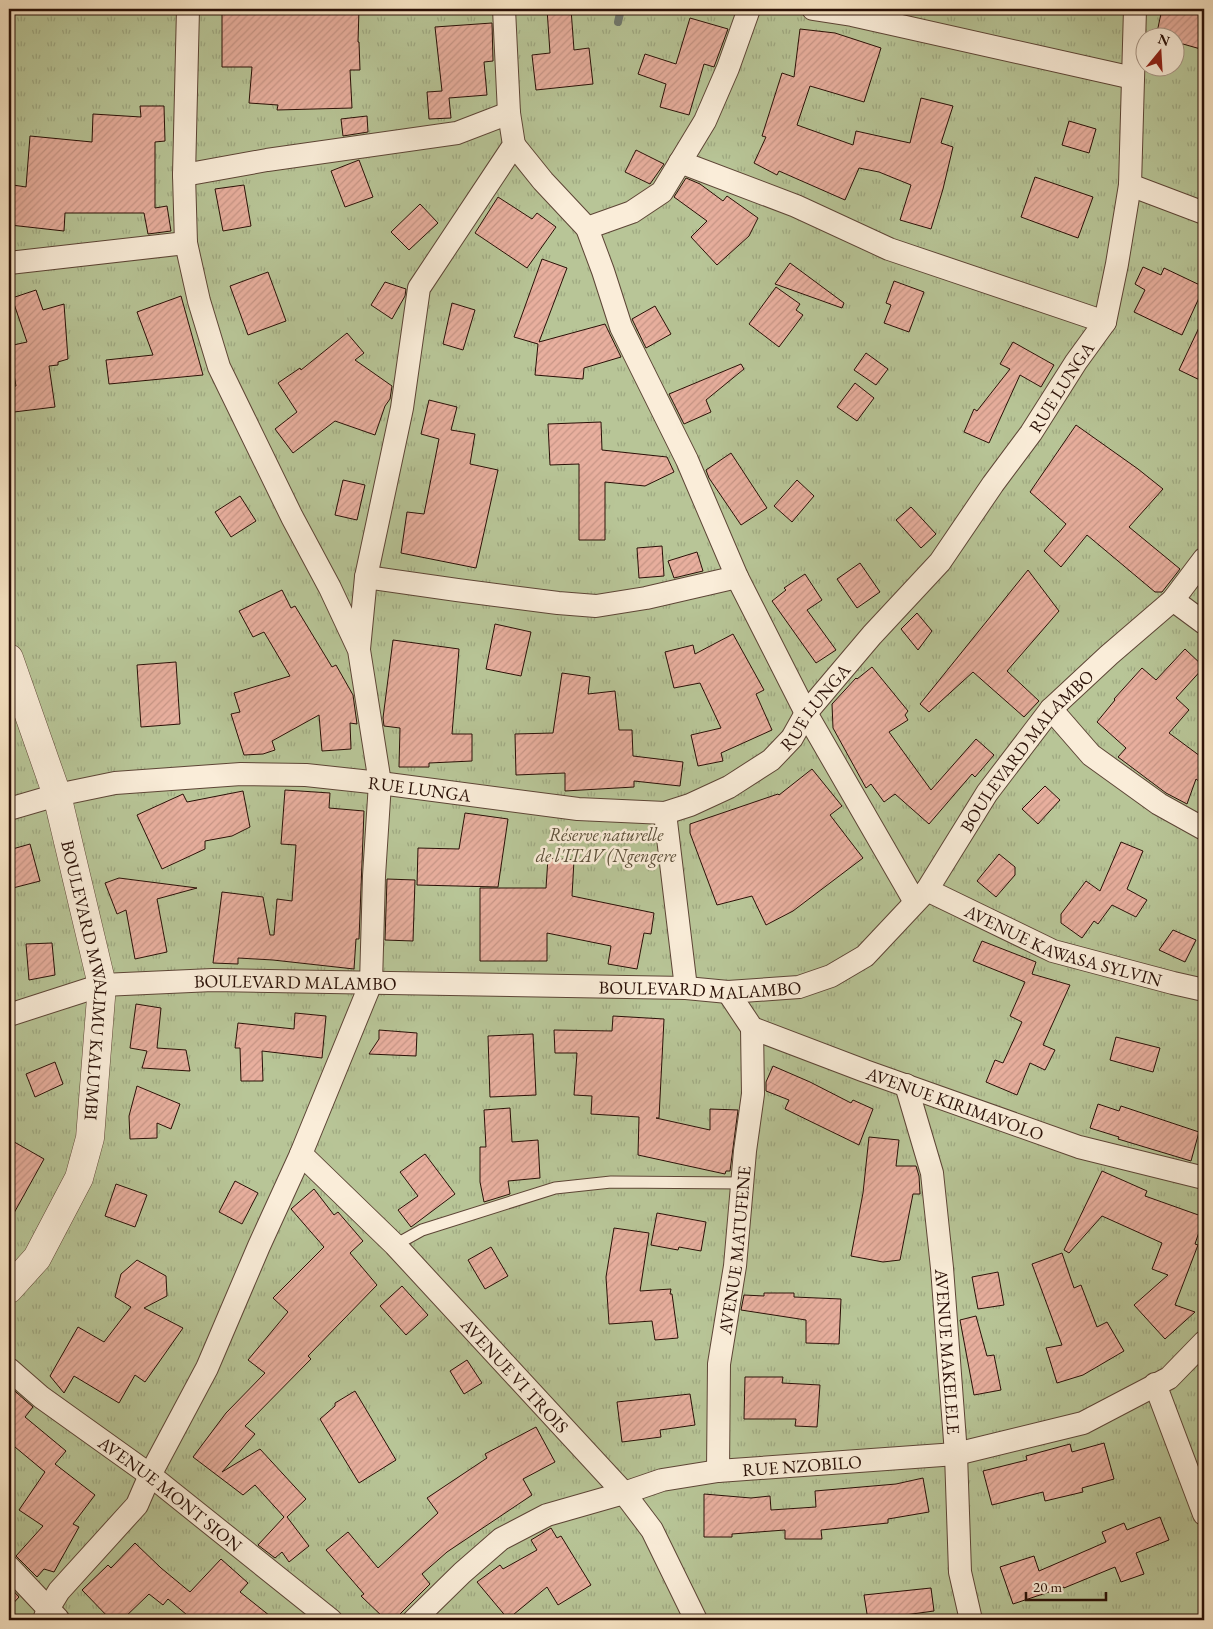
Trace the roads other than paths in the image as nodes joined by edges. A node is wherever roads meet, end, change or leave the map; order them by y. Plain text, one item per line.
1 (188, 9) edge
2 (504, 9) edge
3 (749, 9) edge
4 (813, 9) edge
5 (1135, 9) edge
6 (1133, 78) junction
7 (510, 113) junction
8 (514, 145) junction
9 (680, 162) junction
10 (184, 175) junction
11 (1130, 185) junction
12 (1204, 213) edge
13 (587, 228) junction
14 (186, 243) junction
15 (9, 263) edge
16 (1105, 322) junction
17 (1204, 559) edge
18 (366, 577) junction
19 (737, 577) junction
20 (1173, 600) junction
21 (1204, 622) edge
22 (359, 650) junction
23 (9, 658) edge
24 (1050, 709) junction
25 (806, 713) junction
26 (380, 783) junction
27 (57, 795) junction
28 (9, 809) edge
29 (665, 813) junction
30 (1204, 829) edge
31 (921, 896) junction
32 (371, 983) junction
33 (102, 985) junction
34 (686, 988) junction
35 (1204, 990) edge
36 (728, 992) junction
37 (9, 1015) edge
38 (752, 1028) junction
39 (906, 1085) junction
40 (301, 1154) junction
41 (1204, 1178) edge
42 (743, 1183) junction
43 (394, 1245) junction
44 (9, 1288) edge
45 (1204, 1342) edge
46 (9, 1369) edge
47 (1156, 1384) junction
48 (956, 1454) junction
49 (718, 1471) junction
50 (150, 1475) junction
51 (624, 1493) junction
52 (1204, 1514) edge
53 (9, 1568) edge
54 (51, 1616) edge
55 (331, 1620) edge
56 (414, 1620) edge
57 (696, 1620) edge
58 (971, 1620) edge

1 - 10 street
2 - 7 street
3 - 9 street
4 - 6 street
5 - 6 street, RUE LUNGA
6 - 11 street, RUE LUNGA
7 - 8 street
7 - 10 street
8 - 13 street
8 - 18 street
9 - 13 street
9 - 16 street
10 - 14 street
11 - 12 street
11 - 16 street, RUE LUNGA
13 - 19 street
14 - 15 street
14 - 22 street
16 - 25 street, RUE LUNGA
17 - 20 street, BOULEVARD MALAMBO
18 - 19 street
18 - 22 street
19 - 25 street
20 - 21 street
20 - 24 street, BOULEVARD MALAMBO
22 - 26 street
23 - 27 street, BOULEVARD MWALIMU KALUMBI
24 - 30 street
24 - 31 street, BOULEVARD MALAMBO
25 - 29 street, RUE LUNGA
25 - 31 street
26 - 27 street, RUE LUNGA
26 - 29 street, RUE LUNGA
26 - 32 street
27 - 28 street, RUE LUNGA
27 - 33 street, BOULEVARD MWALIMU KALUMBI
29 - 34 street
31 - 35 street, AVENUE KAWASA SYLVIN
31 - 36 street, BOULEVARD MALAMBO
32 - 33 street, BOULEVARD MALAMBO
32 - 34 street, BOULEVARD MALAMBO
32 - 40 street
33 - 37 street, BOULEVARD MALAMBO
33 - 44 street, BOULEVARD MWALIMU KALUMBI
34 - 36 street, BOULEVARD MALAMBO
36 - 38 street
38 - 39 street, AVENUE KIRIMAVOLO
38 - 42 street, AVENUE MATUFENE
39 - 41 street, AVENUE KIRIMAVOLO
39 - 48 street, AVENUE MAKELELE
40 - 43 street, AVENUE VI TROIS
40 - 50 street
42 - 43 lane
42 - 49 street, AVENUE MATUFENE
43 - 51 street, AVENUE VI TROIS
45 - 47 street, RUE NZOBILO
46 - 50 street, AVENUE MONT SION
47 - 48 street, RUE NZOBILO
47 - 52 street
48 - 49 street, RUE NZOBILO
48 - 58 street, AVENUE MAKELELE
49 - 51 street, RUE NZOBILO
50 - 54 street
50 - 55 street, AVENUE MONT SION
51 - 56 street, RUE NZOBILO
51 - 57 street, AVENUE VI TROIS
53 - 54 street

